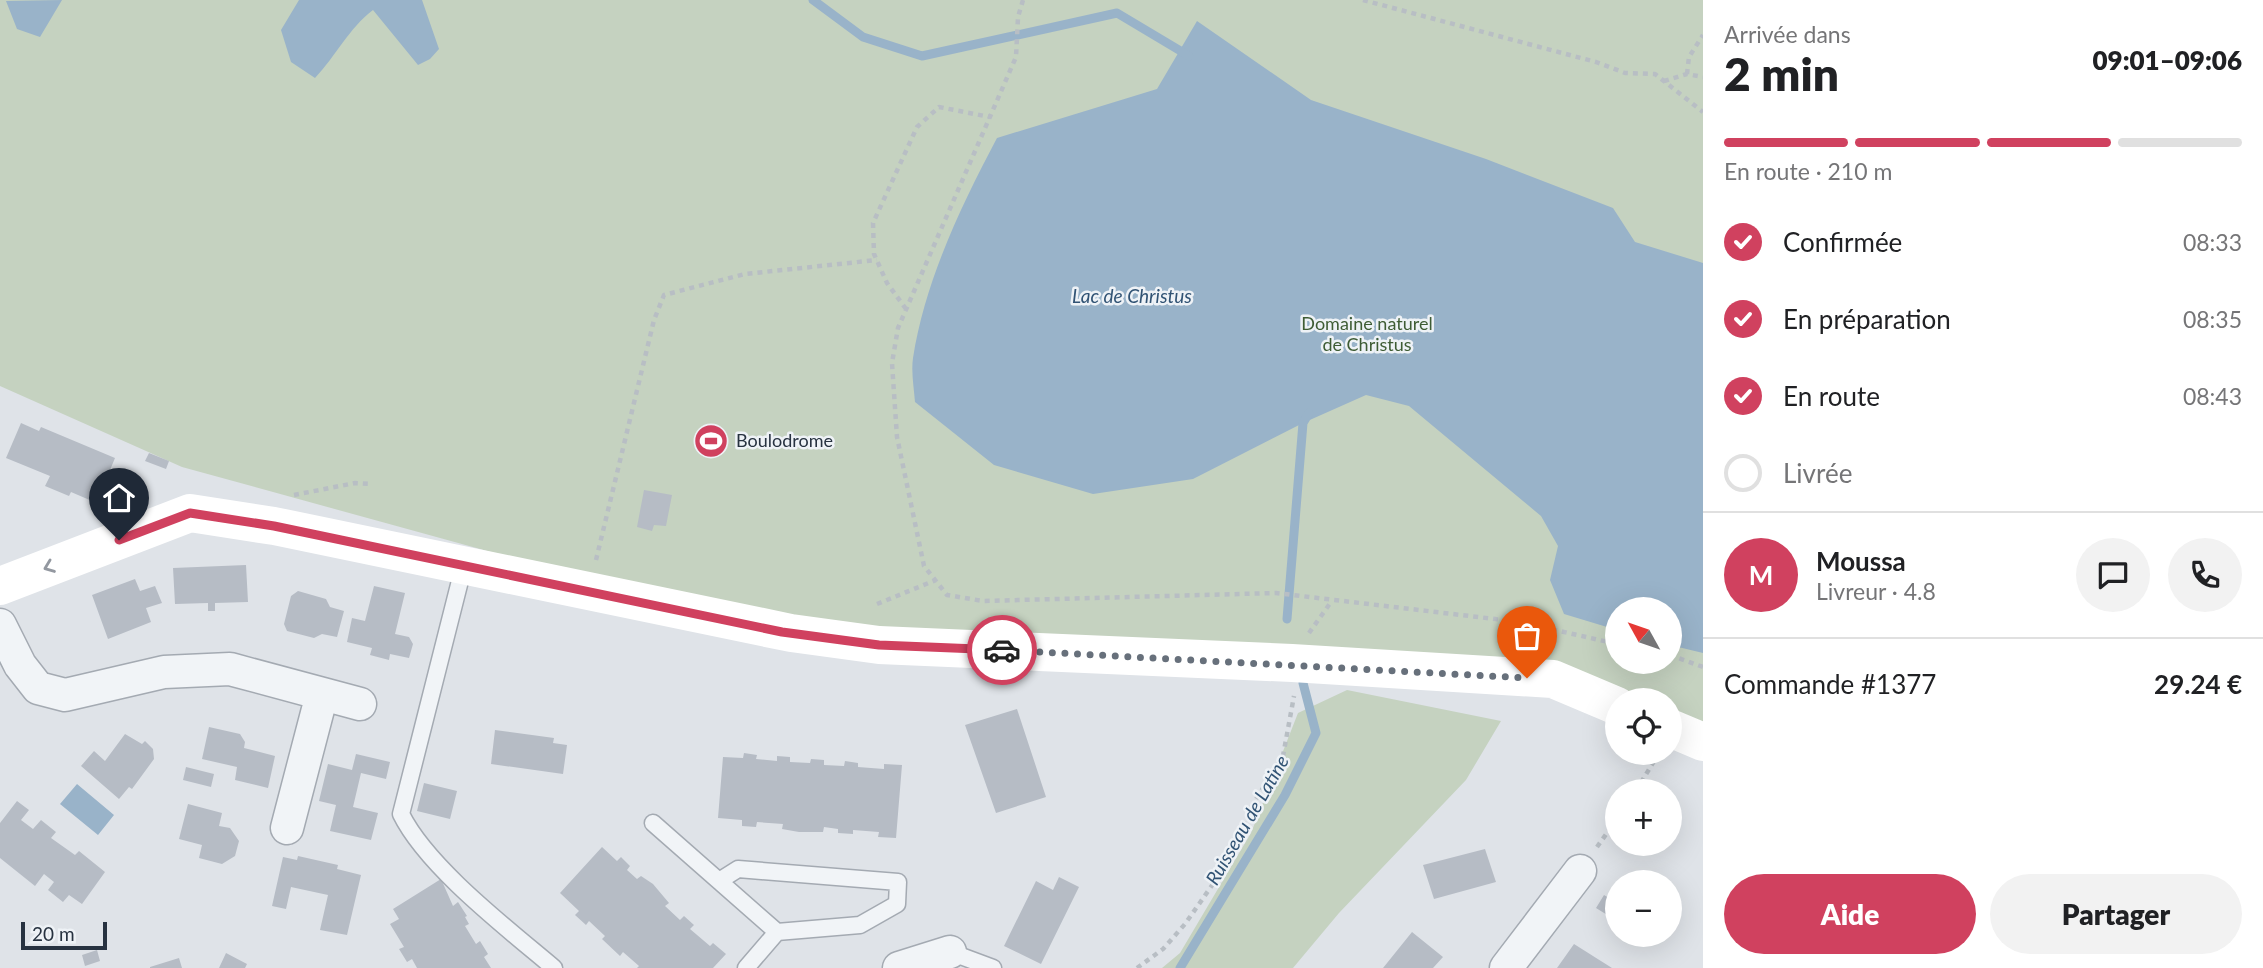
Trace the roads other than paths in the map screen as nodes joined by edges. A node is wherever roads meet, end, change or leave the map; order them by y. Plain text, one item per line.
1 (464, 565) junction
2 (0, 586) edge
3 (0, 625) edge
4 (322, 694) junction
5 (1605, 701) edge
6 (360, 705) dead end
7 (1682, 733) edge
8 (1703, 742) edge
9 (653, 823) dead end
10 (287, 828) dead end
11 (1580, 871) dead end
12 (719, 881) junction
13 (777, 932) junction
14 (950, 953) joint
15 (554, 968) edge
16 (746, 968) edge
17 (899, 968) edge
18 (993, 968) edge
19 (1506, 968) edge

1 -> 2 street
1 - 5 street
1 - 15 lane
3 - 4 street
4 - 6 street
4 - 10 street
7 - 8 street
9 - 12 lane
11 - 19 street
12 - 13 lane
12 - 13 lane
13 - 16 lane
14 - 17 street
14 - 18 lane

